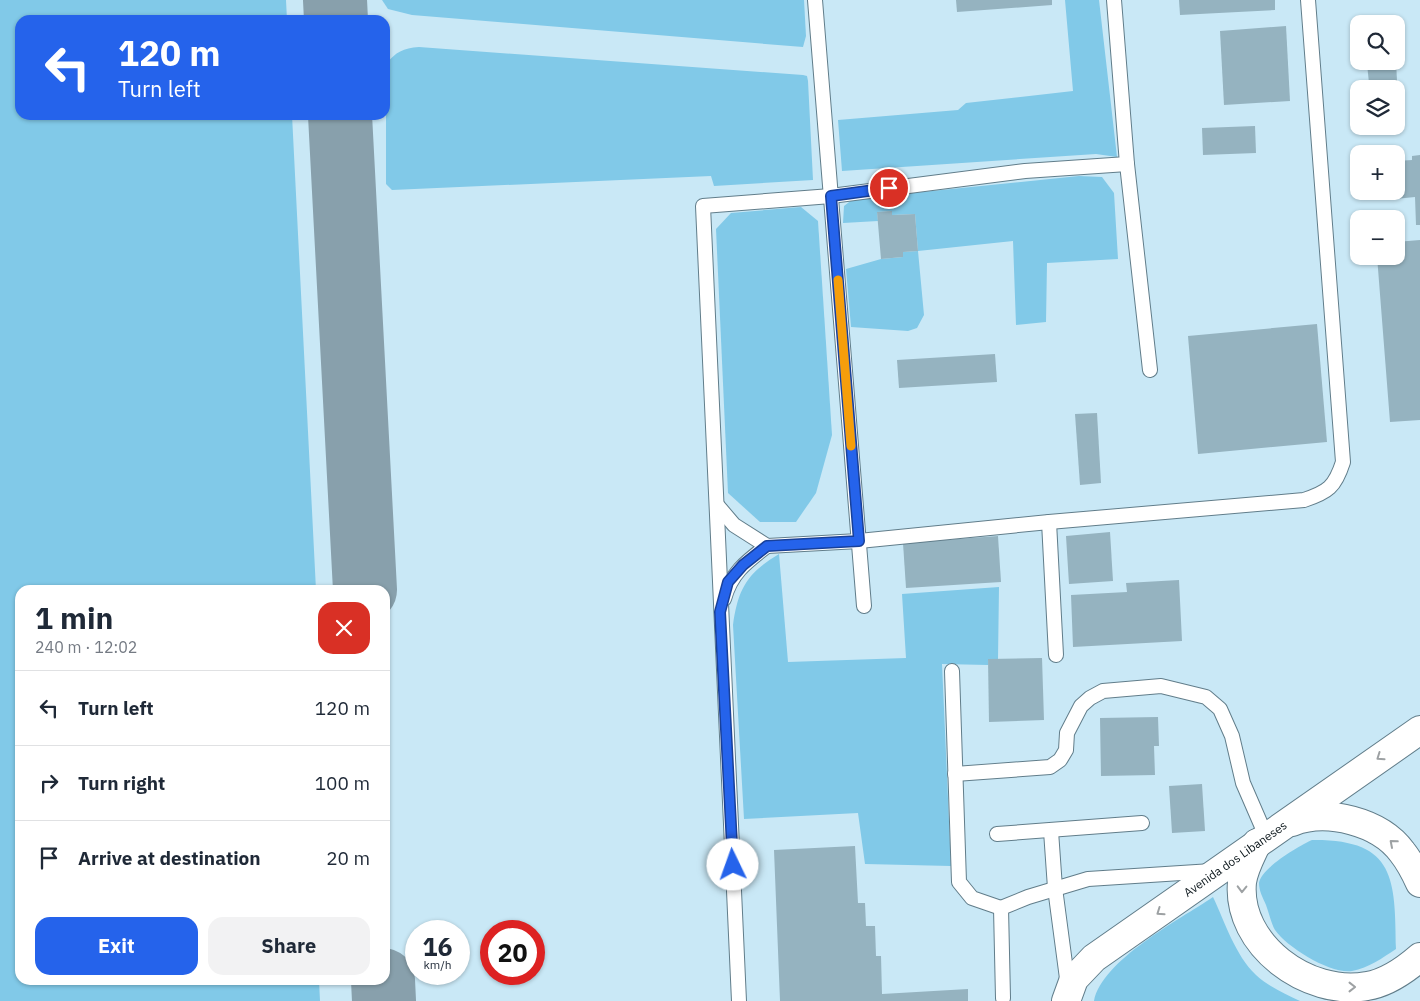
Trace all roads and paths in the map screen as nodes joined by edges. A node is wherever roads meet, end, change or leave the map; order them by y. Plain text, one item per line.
1 (815, 0) edge
2 (1114, 0) edge
3 (1308, 0) edge
4 (1127, 164) junction
5 (831, 196) junction
6 (1150, 370) dead end
7 (717, 505) junction
8 (1049, 522) junction
9 (859, 541) junction
10 (767, 546) junction
11 (864, 606) dead end
12 (720, 612) junction
13 (1056, 655) dead end
14 (952, 671) dead end
15 (1420, 730) edge
16 (955, 774) junction
17 (1142, 823) dead end
18 (1051, 831) junction
19 (997, 834) dead end
20 (1268, 835) junction
21 (1218, 871) junction
22 (1420, 883) edge
23 (1055, 888) junction
24 (1001, 908) junction
25 (1420, 958) edge
26 (1067, 995) edge
27 (1003, 998) dead end
28 (739, 1001) edge

1 - 5 lane
2 - 4 lane
3 - 8 lane
4 - 5 lane
4 - 6 lane
5 - 7 lane
5 - 9 lane
7 - 10 lane
7 - 12 lane
8 - 9 lane
8 - 13 lane
9 - 10 lane
9 - 11 lane
10 - 12 lane
12 - 28 lane
14 - 16 lane
15 -> 20 main road, Avenida dos Libaneses
16 - 20 lane
16 - 24 lane
17 - 18 lane
18 - 19 lane
18 - 23 lane
20 - 21 main road, Avenida dos Libaneses
22 -> 20 main road
20 -> 25 main road
21 - 23 lane
21 -> 26 main road, Avenida dos Libaneses
23 - 24 lane
23 - 26 lane
24 - 27 lane

